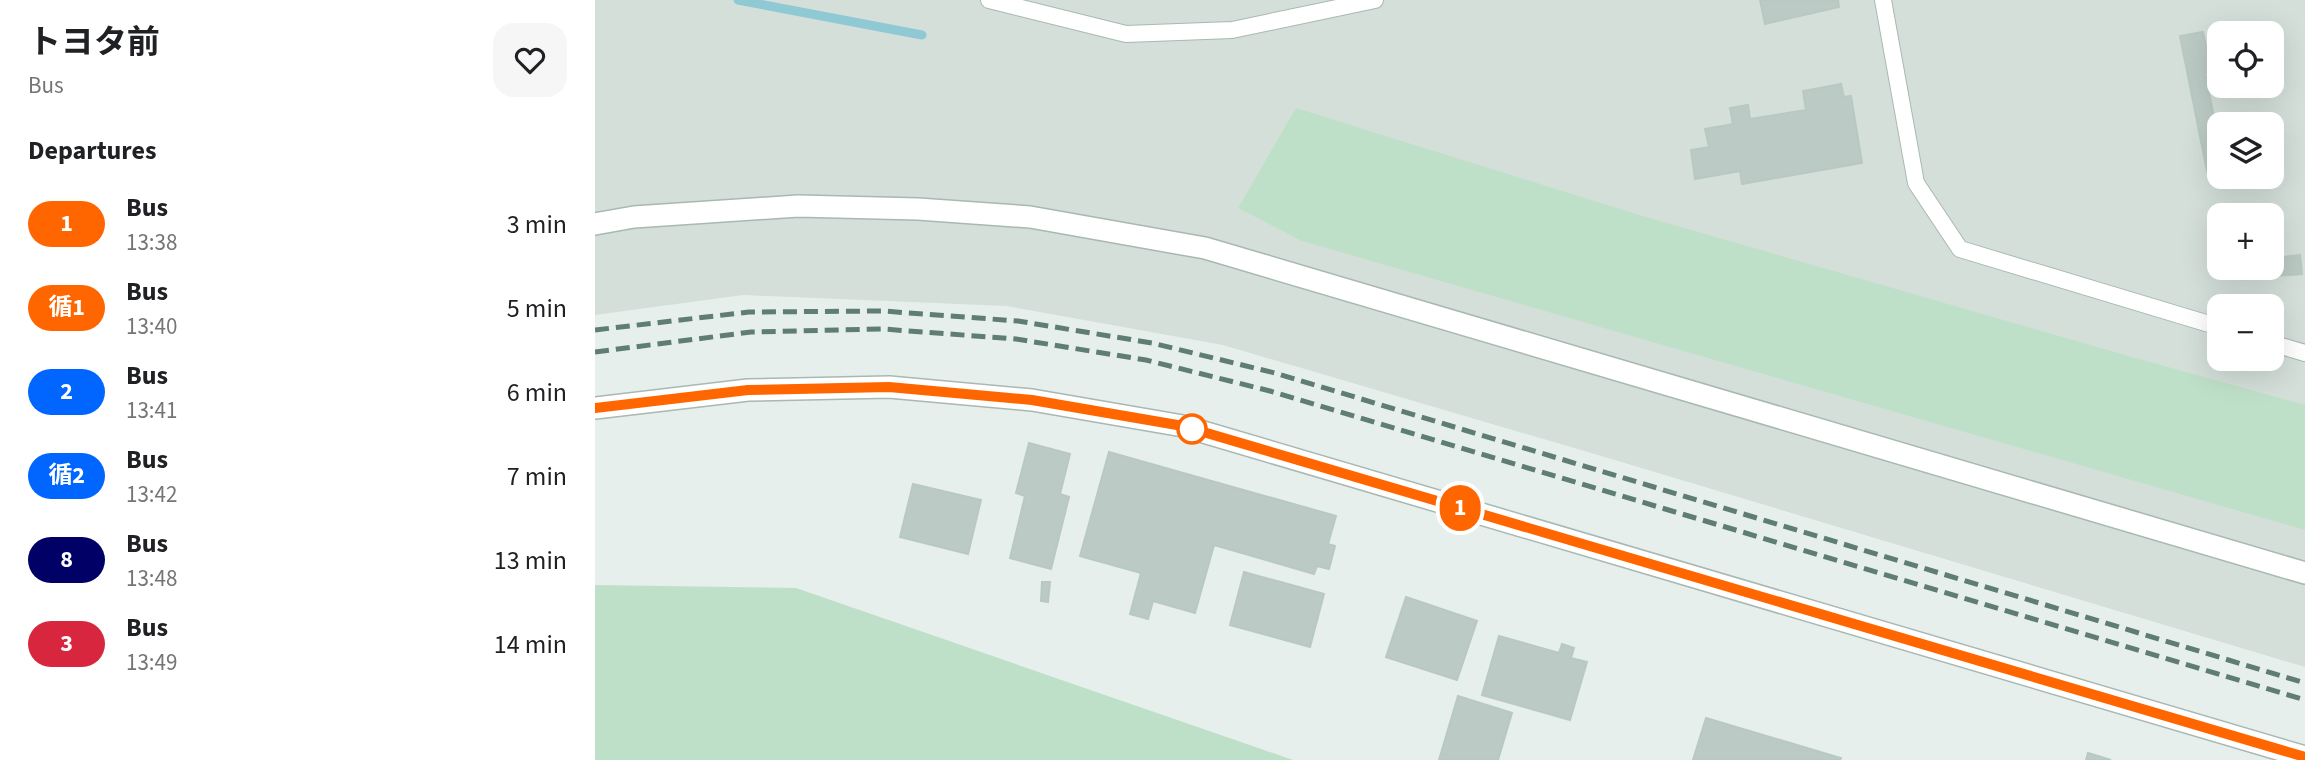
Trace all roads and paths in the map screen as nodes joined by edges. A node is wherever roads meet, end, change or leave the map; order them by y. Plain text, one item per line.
1 (989, 0) edge
2 (1375, 0) edge
3 (1883, 0) edge
4 (595, 225) edge
5 (2207, 323) edge
6 (2284, 347) edge
7 (2305, 353) edge
8 (595, 408) edge
9 (2305, 573) edge
10 (2305, 757) edge

1 - 2 lane
3 - 5 lane
4 - 9 street
6 - 7 lane
8 - 10 street

